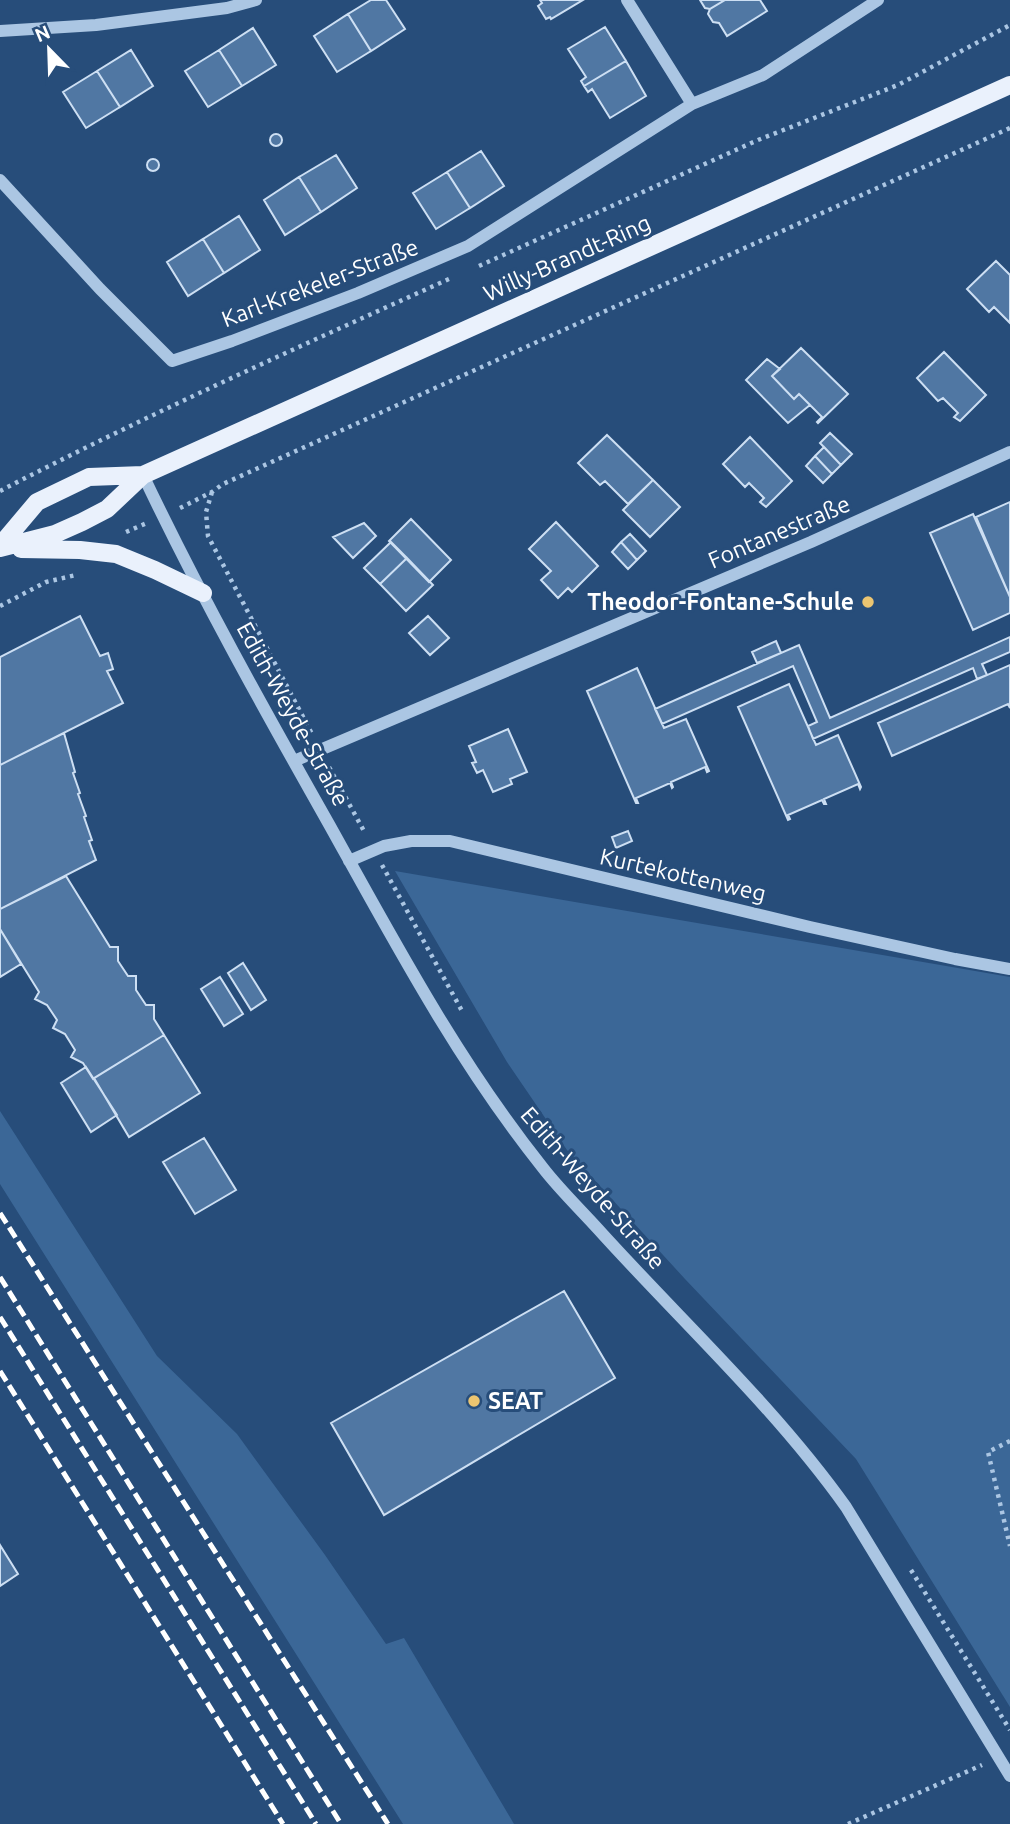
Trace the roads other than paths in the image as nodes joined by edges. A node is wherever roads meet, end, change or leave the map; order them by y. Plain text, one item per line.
1 (256, 0) edge
2 (626, 0) edge
3 (878, 0) edge
4 (0, 31) edge
5 (1010, 85) edge
6 (692, 104) junction
7 (0, 180) edge
8 (1010, 452) edge
9 (143, 475) junction
10 (0, 548) edge
11 (203, 593) junction
12 (293, 761) junction
13 (349, 861) junction
14 (1010, 969) edge
15 (1010, 1776) edge

1 - 4 street
2 - 6 street
3 - 6 street
5 - 9 main road, Willy-Brandt-Ring
6 - 7 street, Karl-Krekeler-Straße
8 - 12 street, Fontanestraße
9 - 10 main road, Willy-Brandt-Ring
9 - 10 main road, Willy-Brandt-Ring
9 - 11 street, Edith-Weyde-Straße
10 - 11 main road
11 - 12 street, Edith-Weyde-Straße
12 - 13 street, Edith-Weyde-Straße
13 - 14 street, Kurtekottenweg
13 - 15 street, Edith-Weyde-Straße

